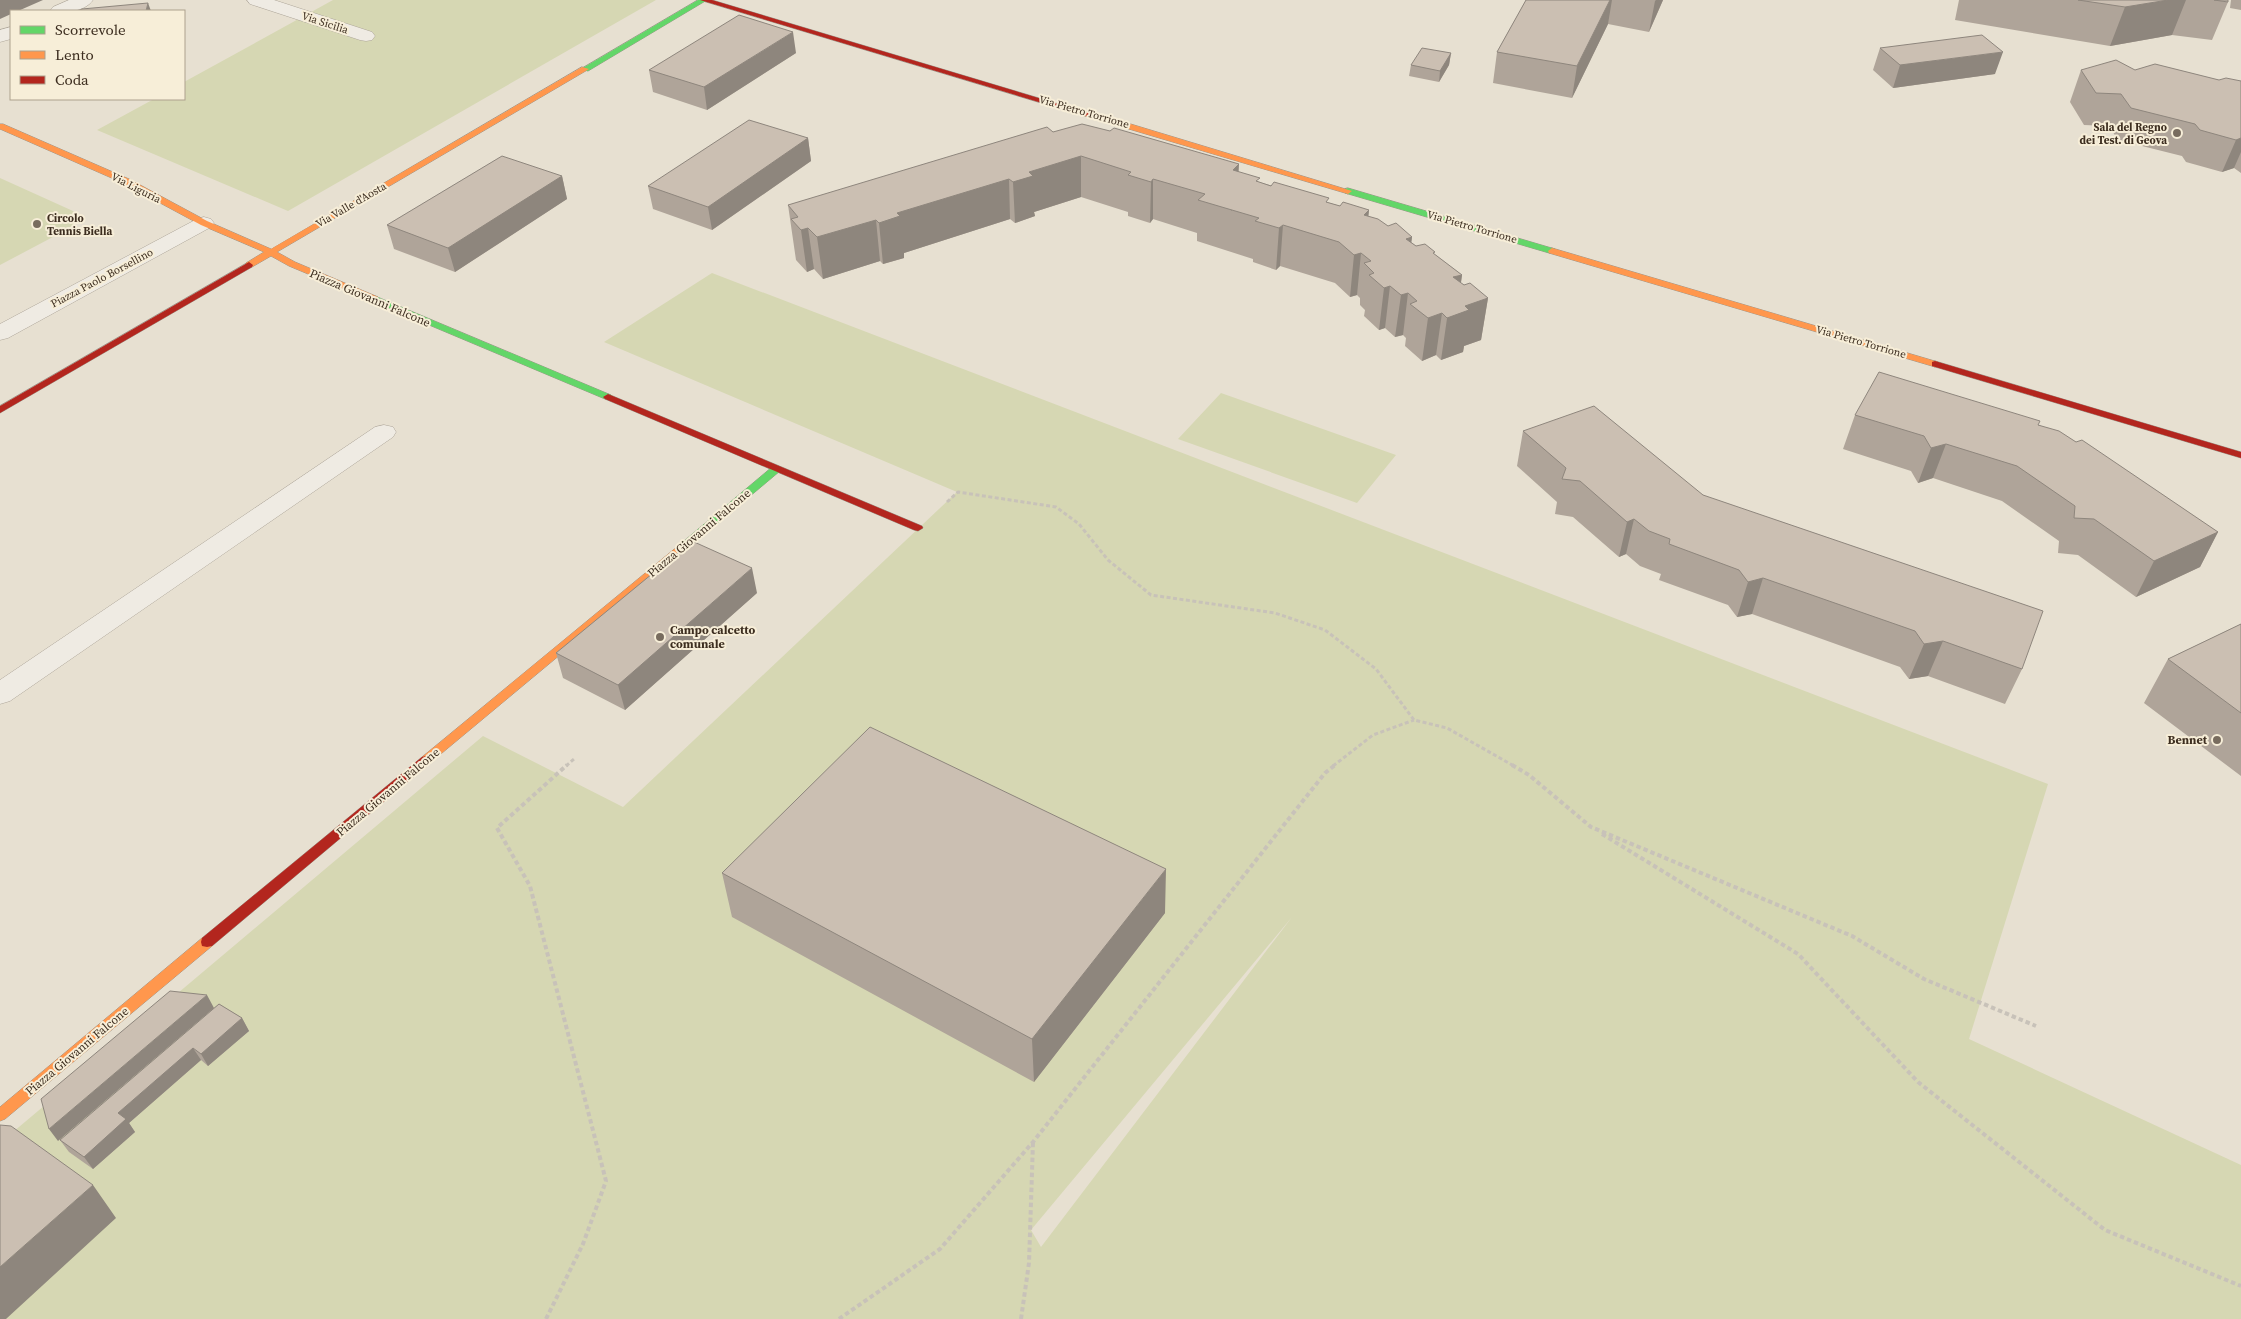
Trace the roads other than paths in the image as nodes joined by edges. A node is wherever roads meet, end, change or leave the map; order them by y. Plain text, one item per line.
1 (84, 0) edge
2 (256, 0) edge
3 (703, 0) edge
4 (61, 10) edge
5 (366, 36) dead end
6 (0, 126) edge
7 (204, 223) junction
8 (271, 252) junction
9 (0, 333) edge
10 (0, 410) edge
11 (384, 432) dead end
12 (2241, 455) edge
13 (776, 469) junction
14 (918, 528) road end
15 (0, 694) edge
16 (0, 1115) edge

1 - 4 street
2 - 5 street, Via Sicilia
3 - 8 street, Via Valle d'Aosta
3 - 12 street, Via Pietro Torrione
6 - 7 street, Via Liguria
7 - 8 street, Via Liguria
7 - 9 street, Piazza Paolo Borsellino
8 - 10 street, Via Valle d'Aosta
8 - 13 street, Piazza Giovanni Falcone
11 - 15 street
13 - 14 street, Piazza Giovanni Falcone
13 - 16 street, Piazza Giovanni Falcone

